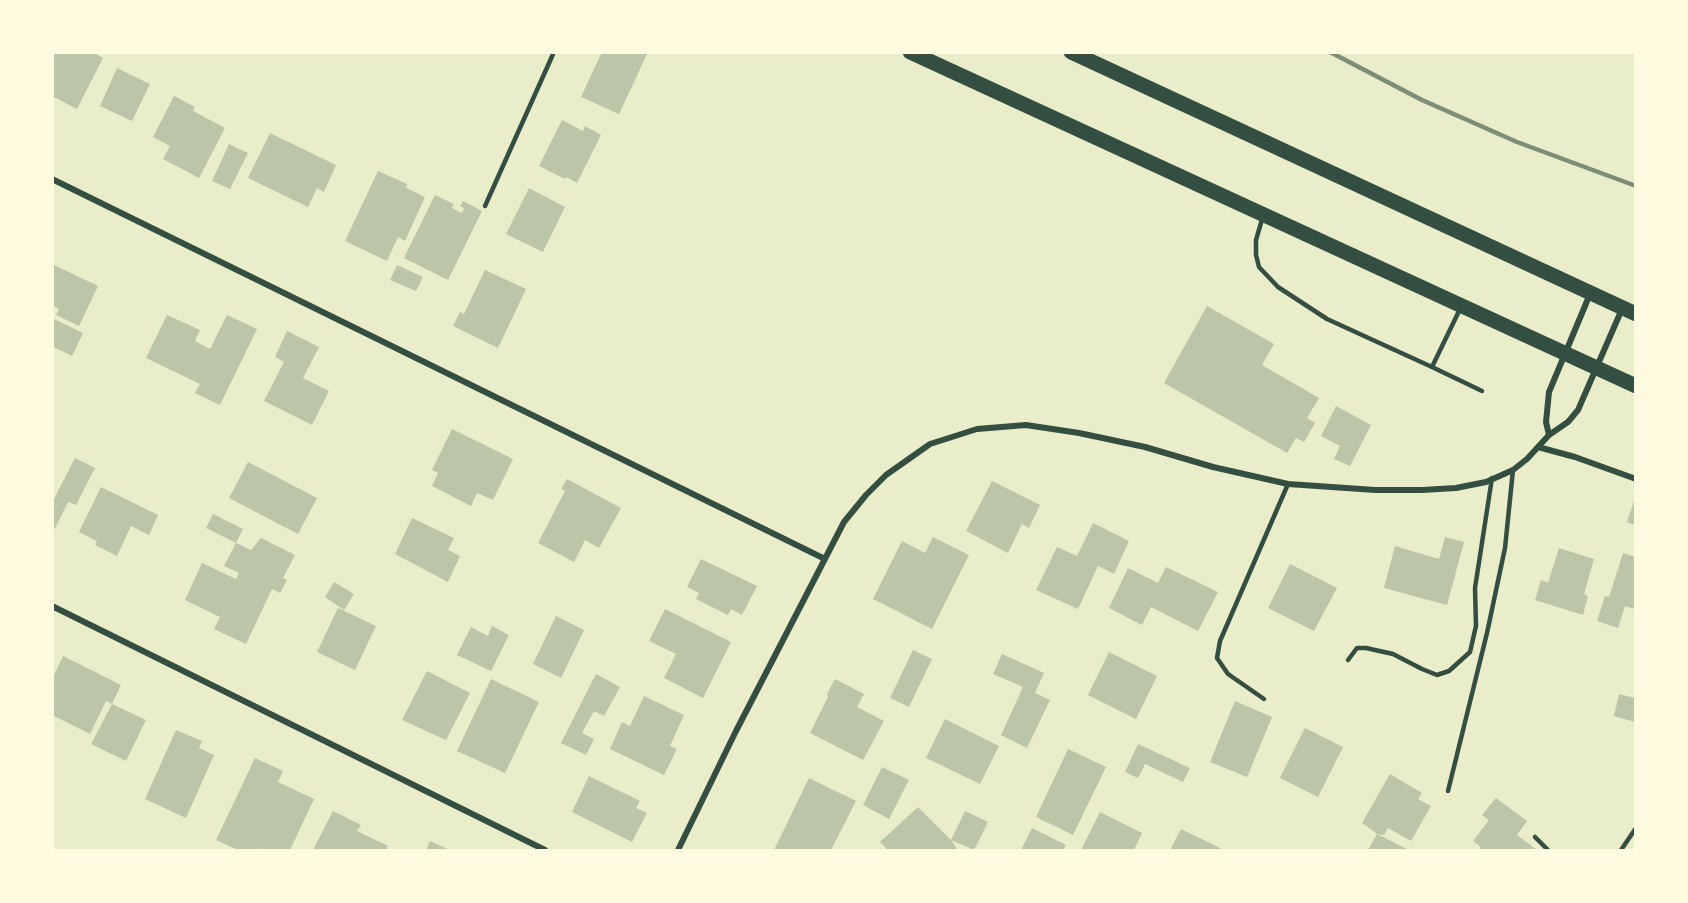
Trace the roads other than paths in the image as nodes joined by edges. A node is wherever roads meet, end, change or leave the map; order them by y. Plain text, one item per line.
1 (554, 52) edge
2 (910, 52) edge
3 (1071, 52) edge
4 (52, 179) edge
5 (485, 206) dead end
6 (1263, 215) junction
7 (1590, 292) junction
8 (1461, 306) junction
9 (1629, 311) edge
10 (1564, 354) junction
11 (1432, 367) junction
12 (1597, 369) junction
13 (1635, 386) edge
14 (1482, 391) dead end
15 (1549, 435) junction
16 (1538, 447) junction
17 (1513, 470) junction
18 (1492, 478) junction
19 (1635, 479) edge
20 (1288, 484) junction
21 (825, 559) junction
22 (52, 606) edge
23 (1348, 660) dead end
24 (1264, 699) dead end
25 (1448, 791) dead end
26 (1635, 828) edge
27 (1535, 837) dead end
28 (545, 850) edge
29 (678, 850) edge
30 (1548, 850) edge
31 (1621, 850) edge

1 - 5 lane
2 - 6 main road
3 - 7 main road
4 - 21 street
6 - 8 main road
6 - 11 lane
7 - 9 main road
7 - 10 street
8 - 10 main road
8 - 11 lane
9 - 12 street
10 - 12 main road
10 - 15 street
11 - 14 lane
12 - 13 main road
12 - 15 street
15 - 16 street
16 - 17 street
16 - 19 street
17 - 18 street
17 - 25 lane
18 - 20 street
18 - 23 lane
20 - 21 street
20 - 24 lane
21 - 29 street
22 - 28 street
26 - 31 lane
27 - 30 lane

